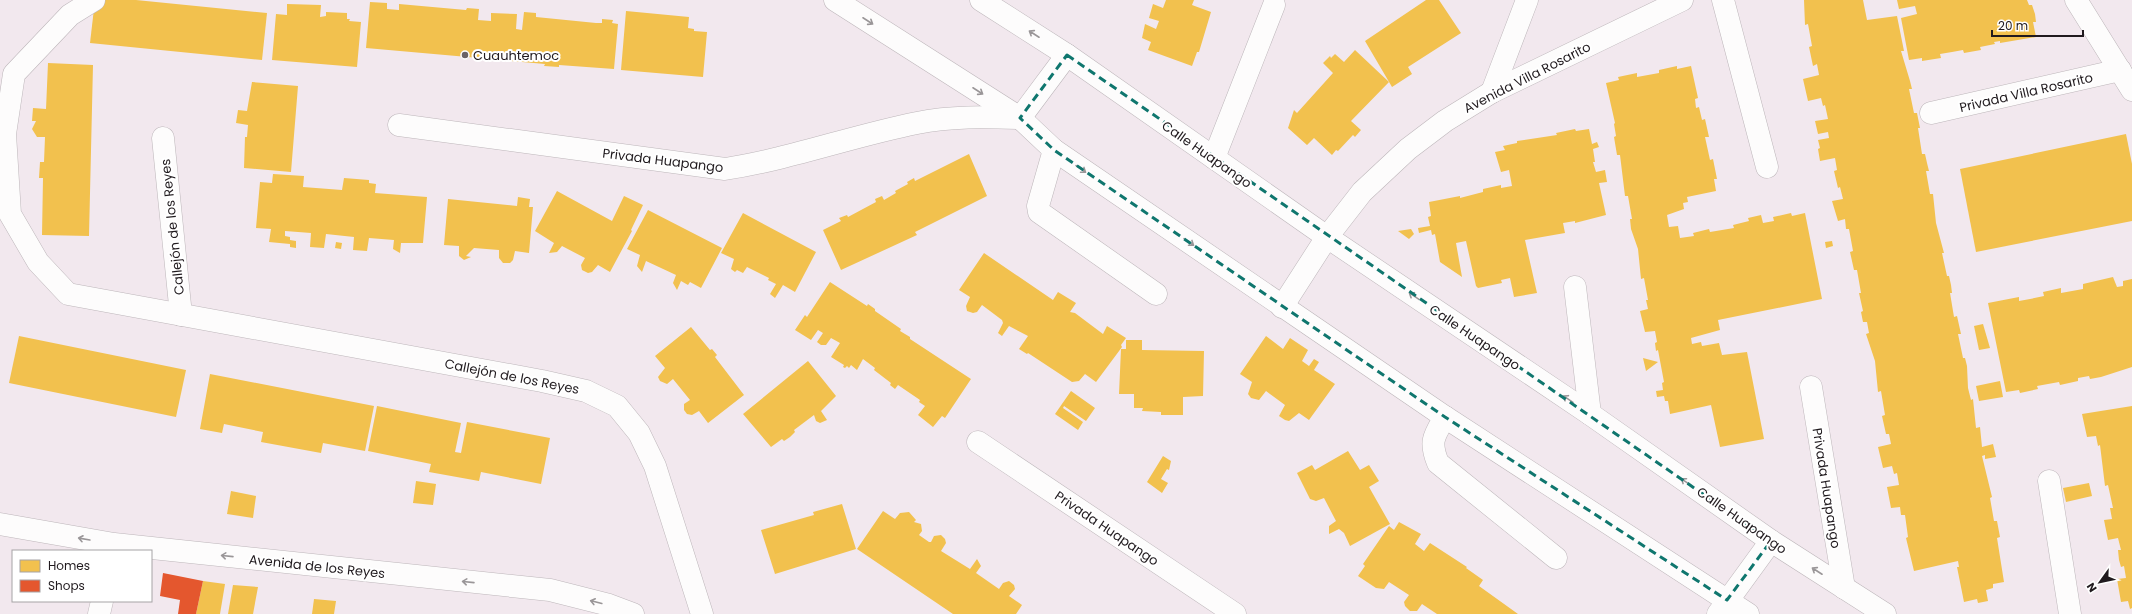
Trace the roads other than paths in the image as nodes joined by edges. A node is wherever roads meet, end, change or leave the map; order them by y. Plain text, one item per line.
1 (94, 0) edge
2 (835, 0) edge
3 (981, 0) edge
4 (1527, 0) edge
5 (1682, 0) edge
6 (1723, 0) edge
7 (2076, 0) edge
8 (1274, 5) dead end
9 (1067, 56) junction
10 (2120, 70) junction
11 (2132, 90) edge
12 (1492, 92) junction
13 (1931, 113) dead end
14 (1020, 118) junction
15 (399, 125) dead end
16 (163, 138) dead end
17 (1054, 150) junction
18 (1214, 158) junction
19 (1767, 167) dead end
20 (5, 218) edge
21 (1327, 237) junction
22 (1575, 287) dead end
23 (1156, 294) dead end
24 (1282, 307) junction
25 (181, 315) junction
26 (1811, 387) dead end
27 (1590, 414) junction
28 (1445, 417) junction
29 (978, 442) dead end
30 (2049, 481) dead end
31 (0, 524) edge
32 (1771, 541) junction
33 (113, 548) edge
34 (134, 550) edge
35 (152, 552) edge
36 (1556, 558) dead end
37 (1844, 588) junction
38 (102, 602) edge
39 (1722, 607) edge
40 (99, 614) edge
41 (633, 614) edge
42 (702, 614) edge
43 (1235, 614) edge
44 (1748, 614) edge
45 (1885, 614) edge
46 (2070, 614) edge

1 - 20 street
2 -> 14 street
9 -> 3 street, Calle Huapango
4 - 12 street
5 - 12 street, Avenida Villa Rosarito
6 - 19 street
7 - 10 street
8 - 18 street
9 - 14 street
9 - 18 street, Calle Huapango
10 - 11 street
10 - 13 street, Privada Villa Rosarito
12 - 21 street, Avenida Villa Rosarito
14 - 15 street, Privada Huapango
14 - 17 street
16 - 25 street, Callejón de los Reyes
17 - 23 street
17 -> 24 street
18 - 21 street, Calle Huapango
20 - 25 street, Callejón de los Reyes
21 - 24 street, Avenida Villa Rosarito
27 -> 21 street, Calle Huapango
22 - 27 street
24 - 28 street
25 - 42 street, Callejón de los Reyes
26 - 37 street, Privada Huapango
32 -> 27 street, Calle Huapango
28 - 36 street
28 - 39 street
29 - 43 street, Privada Huapango
30 - 46 street
33 -> 31 street, Avenida de los Reyes
37 -> 32 street, Calle Huapango
32 - 39 street
34 -> 33 street, Avenida de los Reyes
41 -> 35 street, Avenida de los Reyes
37 - 45 street, Calle Huapango
38 - 40 street
39 - 44 street

